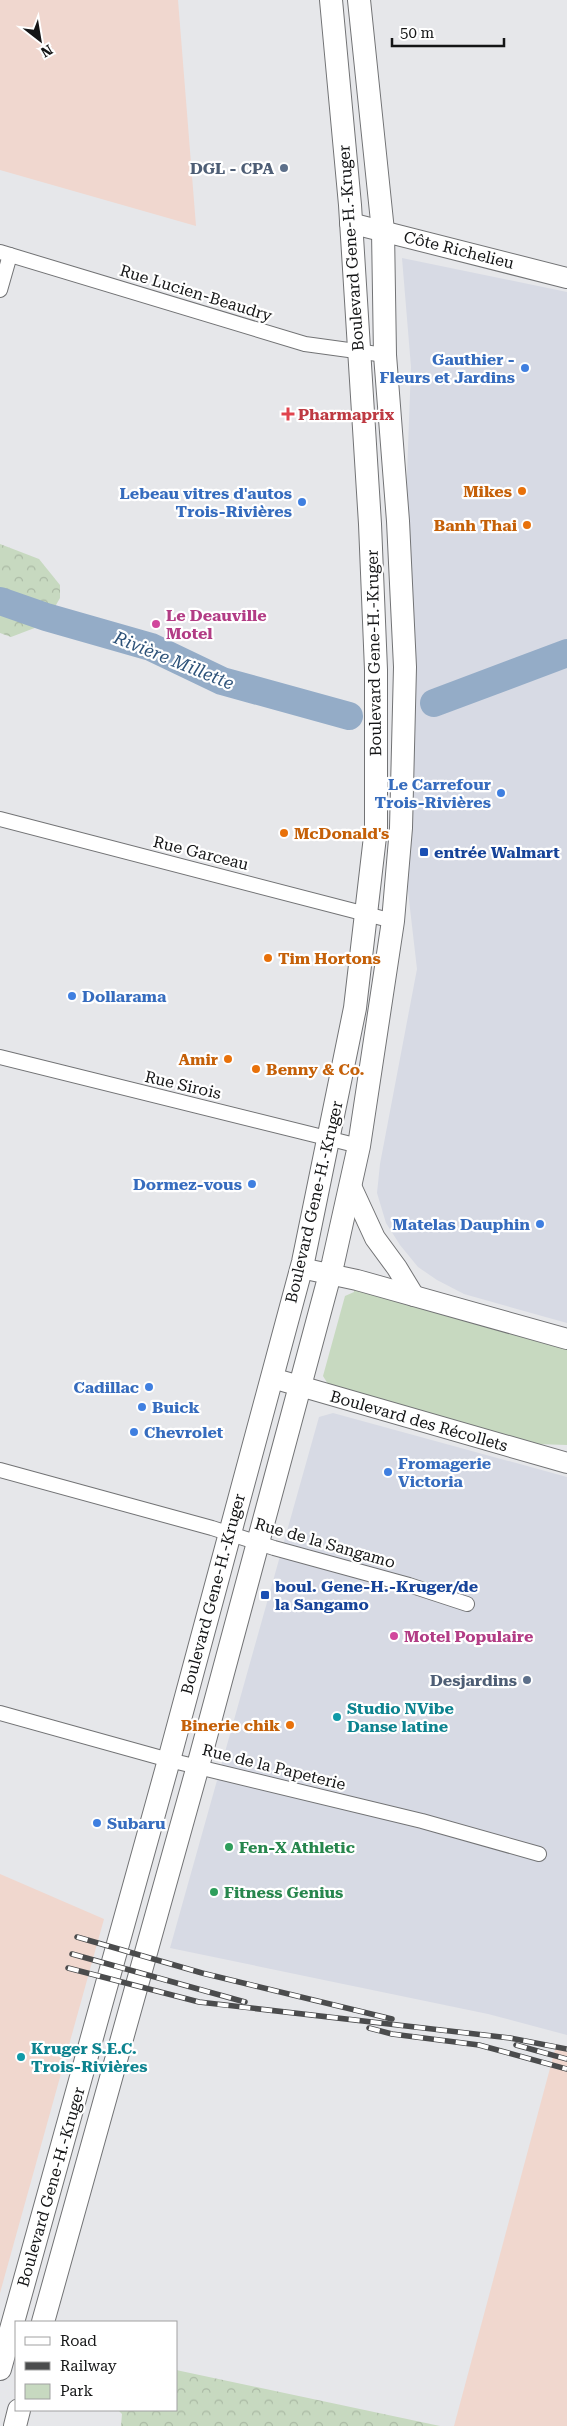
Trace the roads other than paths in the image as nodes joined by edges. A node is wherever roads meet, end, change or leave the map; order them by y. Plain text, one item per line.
1 (331, 0) edge
2 (360, 0) edge
3 (350, 223) junction
4 (383, 231) junction
5 (5, 254) edge
6 (567, 278) edge
7 (0, 290) edge
8 (359, 351) junction
9 (385, 355) junction
10 (0, 819) edge
11 (367, 915) junction
12 (393, 921) junction
13 (0, 1058) edge
14 (329, 1140) junction
15 (358, 1146) junction
16 (351, 1186) junction
17 (301, 1268) junction
18 (330, 1274) junction
19 (414, 1296) junction
20 (567, 1339) edge
21 (272, 1378) junction
22 (299, 1387) junction
23 (567, 1463) edge
24 (0, 1470) edge
25 (229, 1533) junction
26 (256, 1542) junction
27 (467, 1604) dead end
28 (0, 1713) edge
29 (169, 1760) junction
30 (198, 1766) junction
31 (539, 1854) dead end
32 (43, 2321) edge
33 (0, 2369) edge
34 (19, 2411) edge
35 (14, 2426) edge

1 - 3 main road, Boulevard Gene-H.-Kruger
2 - 4 main road, Boulevard Gene-H.-Kruger
3 - 4 main road, Côte Richelieu
3 - 8 main road, Boulevard Gene-H.-Kruger
4 - 6 main road, Côte Richelieu
4 - 9 main road, Boulevard Gene-H.-Kruger
5 - 7 street
5 - 8 street, Rue Lucien-Beaudry
8 - 9 street, Rue Lucien-Beaudry
8 - 11 main road, Boulevard Gene-H.-Kruger
9 - 12 main road, Boulevard Gene-H.-Kruger
10 - 11 street, Rue Garceau
11 - 12 street, Rue Garceau
11 - 14 main road, Boulevard Gene-H.-Kruger
12 - 15 main road, Boulevard Gene-H.-Kruger
13 - 14 street, Rue Sirois
14 - 15 street, Rue Sirois
14 - 17 main road, Boulevard Gene-H.-Kruger
15 - 16 main road, Boulevard Gene-H.-Kruger
16 - 18 main road, Boulevard Gene-H.-Kruger
16 - 19 main road
17 - 18 main road
17 - 21 main road, Boulevard Gene-H.-Kruger
18 - 19 main road
18 - 22 main road, Boulevard Gene-H.-Kruger
19 - 20 main road
21 - 22 main road, Boulevard des Récollets
21 - 25 main road, Boulevard Gene-H.-Kruger
22 - 23 main road, Boulevard des Récollets
22 - 26 main road, Boulevard Gene-H.-Kruger
24 - 25 street, Rue de la Sangamo
25 - 26 street, Rue de la Sangamo
25 - 29 main road, Boulevard Gene-H.-Kruger
26 - 27 street, Rue de la Sangamo
26 - 30 main road, Boulevard Gene-H.-Kruger
28 - 29 street, Rue de la Papeterie
29 - 30 street, Rue de la Papeterie
29 - 33 main road, Boulevard Gene-H.-Kruger
30 - 31 street, Rue de la Papeterie
30 - 32 main road, Boulevard Gene-H.-Kruger
34 - 35 main road

